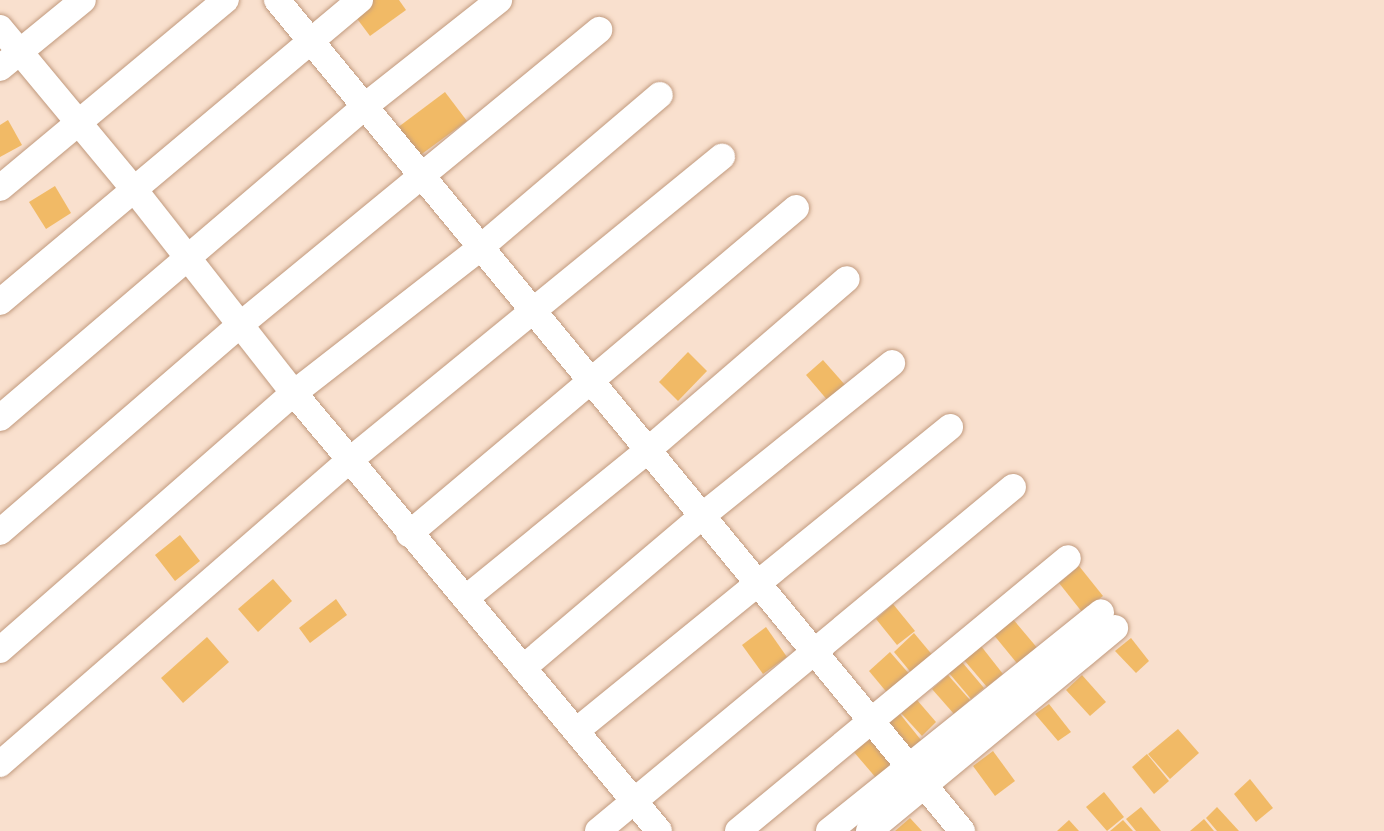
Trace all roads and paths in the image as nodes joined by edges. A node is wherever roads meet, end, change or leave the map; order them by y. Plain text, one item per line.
1 (83, 0) edge
2 (226, 0) edge
3 (277, 0) edge
4 (360, 0) edge
5 (499, 0) edge
6 (0, 28) edge
7 (599, 30) dead end
8 (311, 40) junction
9 (10, 60) edge
10 (660, 95) dead end
11 (365, 106) junction
12 (77, 123) junction
13 (722, 157) dead end
14 (423, 178) junction
15 (0, 188) edge
16 (133, 188) junction
17 (796, 208) dead end
18 (480, 248) junction
19 (188, 258) junction
20 (846, 279) dead end
21 (0, 302) edge
22 (533, 310) junction
23 (240, 325) junction
24 (892, 363) dead end
25 (592, 381) junction
26 (294, 393) junction
27 (0, 418) edge
28 (950, 427) dead end
29 (648, 450) junction
30 (350, 460) junction
31 (1013, 487) dead end
32 (702, 516) junction
33 (0, 532) edge
34 (409, 534) junction
35 (1068, 558) dead end
36 (756, 584) junction
37 (466, 598) junction
38 (1108, 620) dead end
39 (0, 650) edge
40 (813, 652) junction
41 (523, 668) junction
42 (870, 721) junction
43 (576, 732) junction
44 (0, 764) edge
45 (915, 776) junction
46 (635, 800) junction
47 (598, 831) edge
48 (659, 831) edge
49 (738, 831) edge
50 (828, 831) edge
51 (869, 831) edge
52 (962, 831) edge

1 - 9 street
2 - 12 street
3 - 8 street
4 - 8 street
5 - 11 street
6 - 9 street
7 - 14 street
8 - 11 street
8 - 16 street
9 - 12 street
10 - 18 street
11 - 14 street
11 - 19 street
12 - 15 street
12 - 16 street
13 - 22 street
14 - 18 street
14 - 23 street
16 - 19 street
16 - 21 street
17 - 25 street
18 - 22 street
18 - 26 street
19 - 23 street
19 - 27 street
20 - 29 street
22 - 25 street
22 - 30 street
23 - 26 street
23 - 33 street
24 - 32 street
25 - 29 street
25 - 34 street
26 - 30 street
26 - 39 street
28 - 36 street
29 - 32 street
29 - 37 street
30 - 34 street
30 - 44 street
31 - 40 street
32 - 36 street
32 - 41 street
34 - 37 street
35 - 42 street
36 - 40 street
36 - 43 street
37 - 41 street
38 - 45 street
40 - 42 street
40 - 46 street
41 - 43 street
42 - 45 street
42 - 49 street
43 - 46 street
45 - 50 street
45 - 51 street
45 - 52 street
46 - 47 street
46 - 48 street

